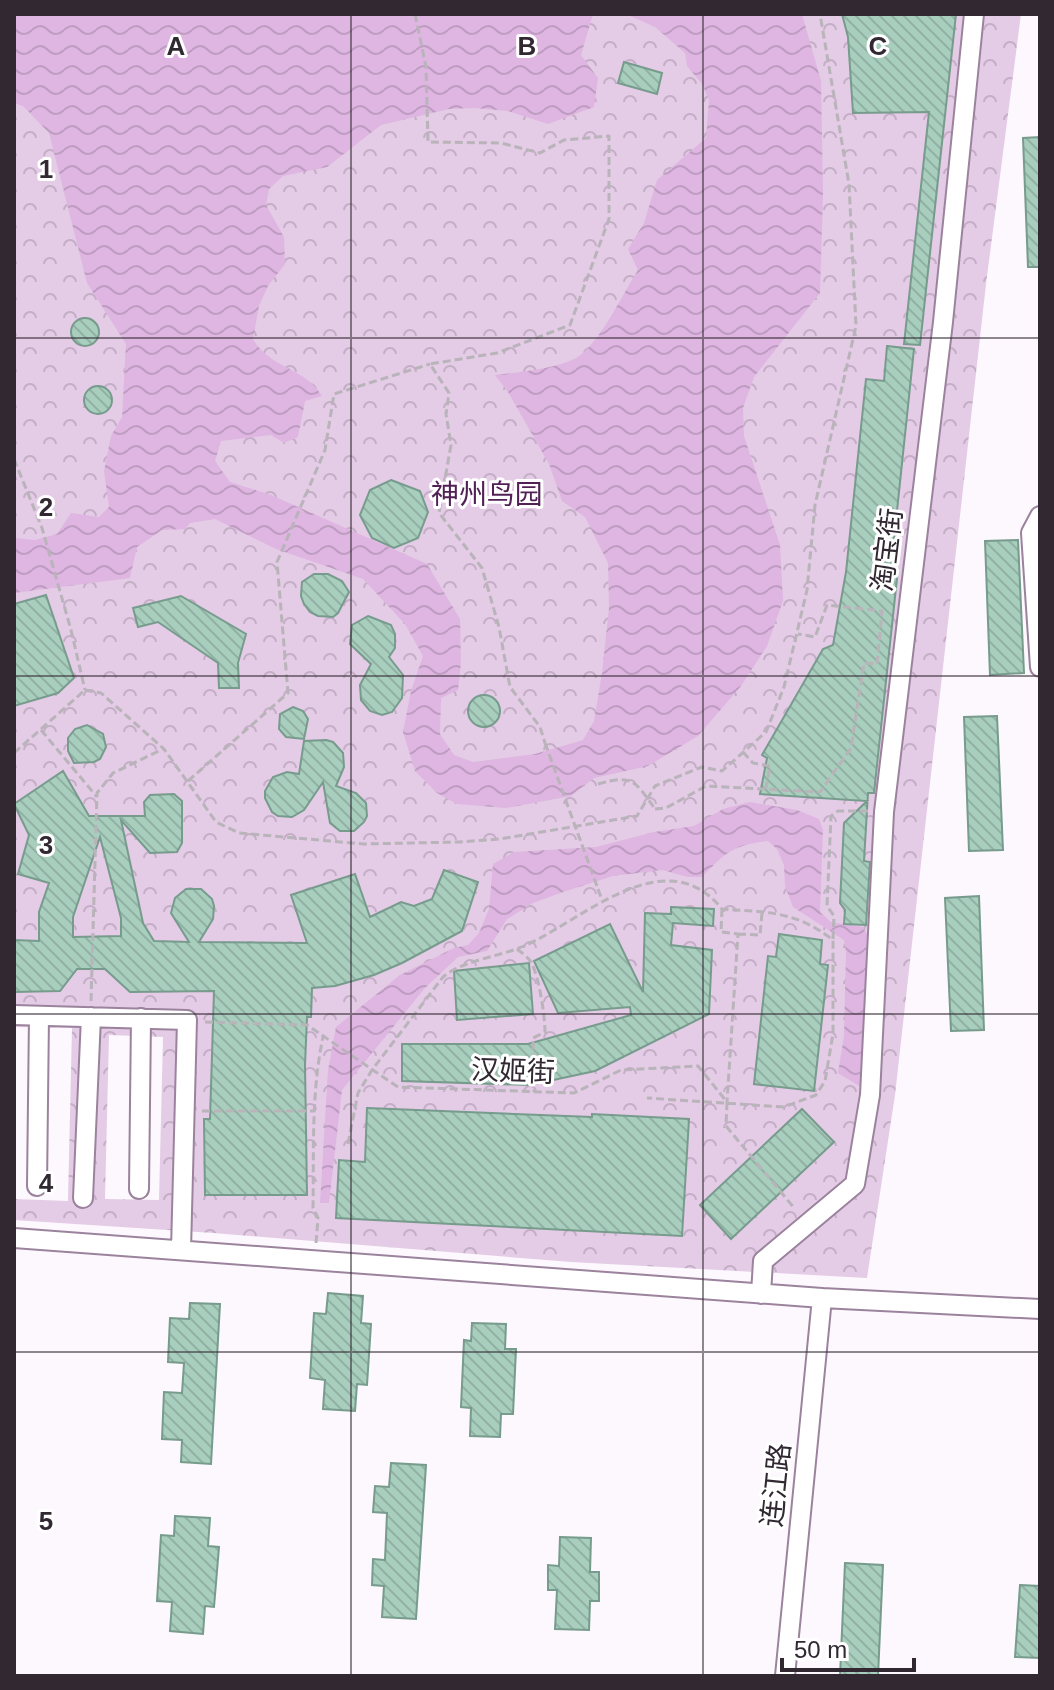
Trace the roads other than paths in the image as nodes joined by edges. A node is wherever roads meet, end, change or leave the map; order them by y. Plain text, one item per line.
1 (974, 14) edge
2 (1040, 516) edge
3 (1040, 667) edge
4 (14, 1015) edge
5 (39, 1016) junction
6 (91, 1017) junction
7 (141, 1018) junction
8 (37, 1186) dead end
9 (139, 1189) dead end
10 (83, 1198) dead end
11 (14, 1238) edge
12 (181, 1250) junction
13 (761, 1294) junction
14 (822, 1298) junction
15 (1040, 1309) edge
16 (785, 1676) edge

1 - 13 street, 淘宝街
2 - 3 street
4 - 5 street
5 - 6 street
5 - 8 street
6 - 7 street
6 - 10 street
7 - 9 street
7 - 12 street
11 - 12 street
12 - 13 street
13 - 14 street
14 - 15 street
14 - 16 street, 连江路

